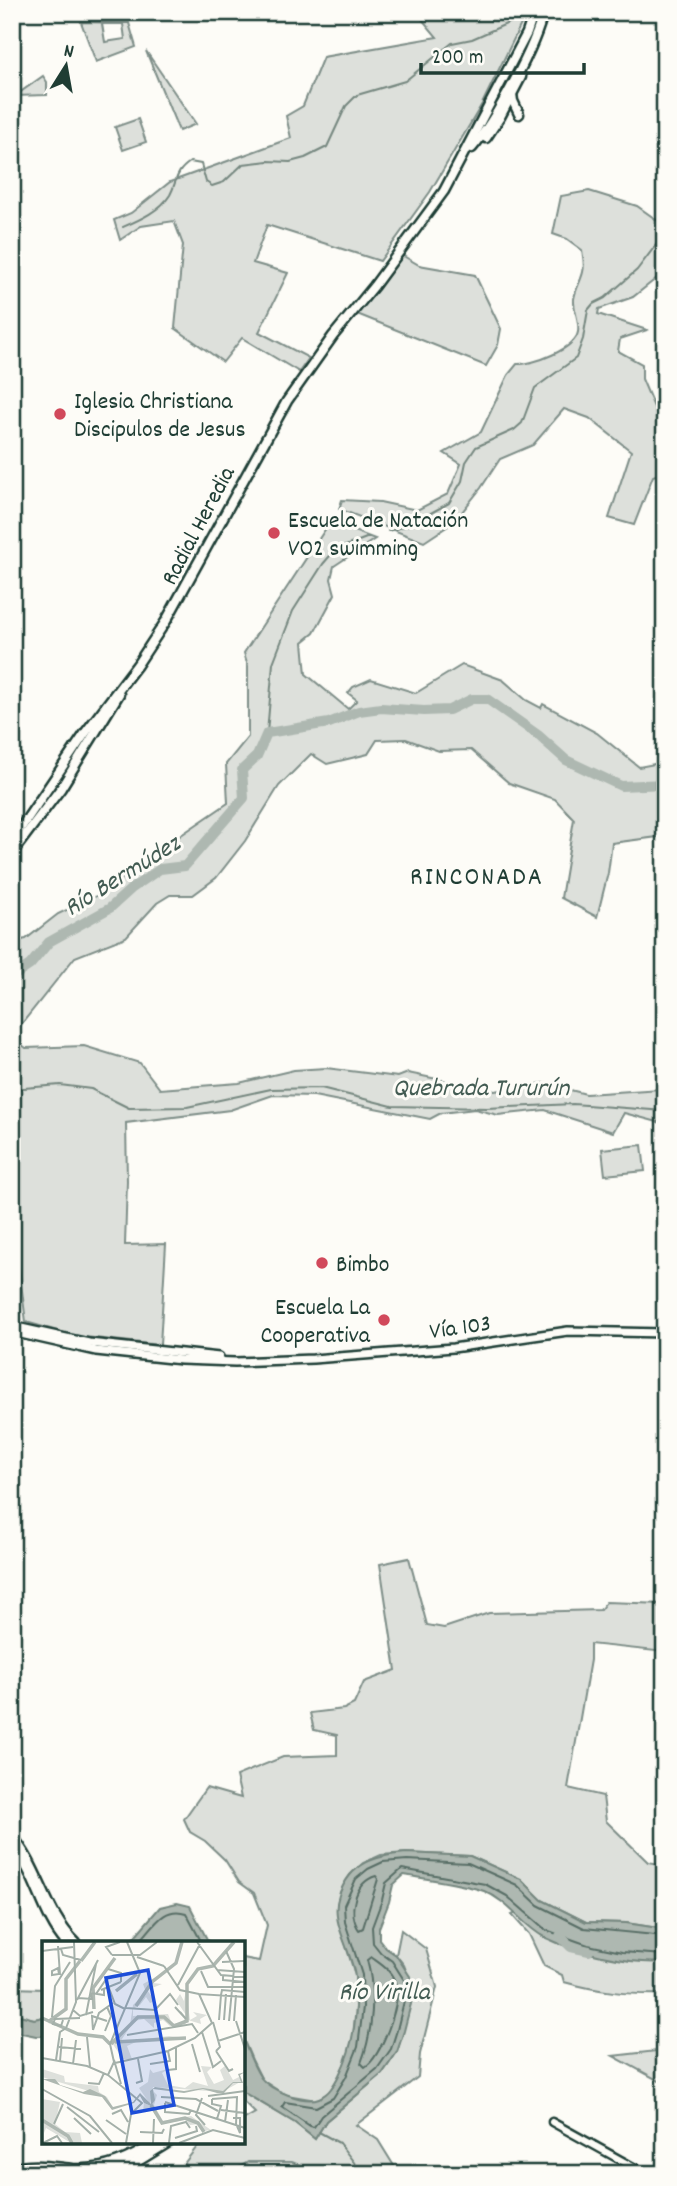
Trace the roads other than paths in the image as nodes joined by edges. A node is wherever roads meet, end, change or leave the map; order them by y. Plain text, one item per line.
1 (534, 12) edge
2 (543, 12) edge
3 (533, 40) junction
4 (508, 72) junction
5 (512, 94) junction
6 (504, 105) junction
7 (500, 117) junction
8 (467, 153) junction
9 (137, 665) junction
10 (86, 732) junction
11 (43, 814) junction
12 (12, 841) edge
13 (12, 848) edge
14 (12, 853) edge
15 (14, 1331) edge
16 (665, 1333) edge
17 (127, 1348) junction
18 (211, 1361) junction
19 (261, 1361) junction
20 (12, 1836) edge
21 (12, 1846) edge
22 (71, 1941) edge
23 (552, 2122) dead end
24 (154, 2144) edge
25 (166, 2144) edge
26 (12, 2169) edge
27 (21, 2174) edge
28 (64, 2174) edge
29 (105, 2174) edge
30 (646, 2174) edge

1 - 4 main road, Radial Heredia
2 - 3 main road, Radial Heredia
3 - 5 main road
3 - 6 main road, Radial Heredia
4 - 6 main road
4 - 8 main road, Radial Heredia
5 - 6 main road
5 - 7 main road
6 - 7 main road
6 - 8 main road, Radial Heredia
7 - 8 main road
8 - 9 main road, Radial Heredia
9 - 10 main road, Radial Heredia
9 - 11 main road
10 - 11 main road
10 - 12 main road, Radial Heredia
11 - 13 main road
11 - 14 main road
15 - 17 main road, Vía 103
15 - 18 main road, Vía 103
16 - 19 main road, Vía 103
17 - 18 main road
17 - 19 main road, Vía 103
18 - 19 main road, Vía 103
20 - 22 main road
21 - 22 main road
23 - 30 street
24 - 26 main road
25 - 29 main road
27 - 28 main road

